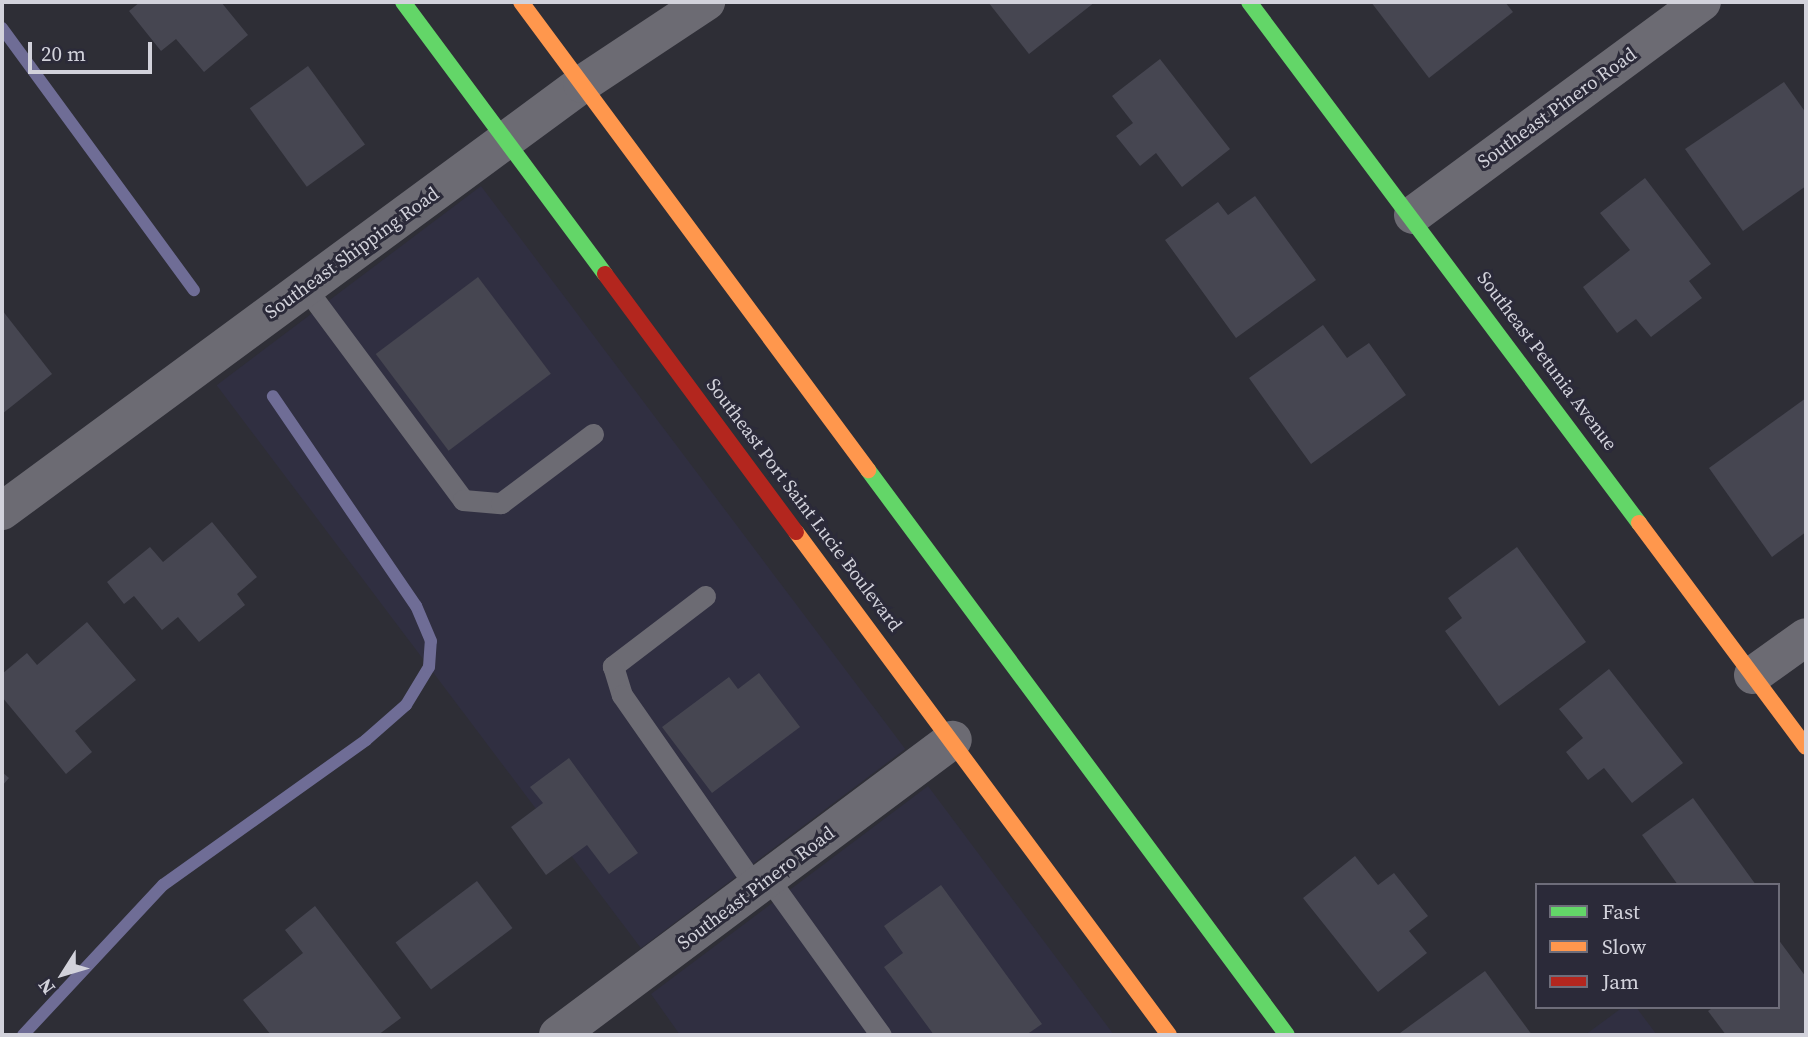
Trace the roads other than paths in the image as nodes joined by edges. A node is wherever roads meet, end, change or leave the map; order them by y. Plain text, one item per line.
1 (403, 2) edge
2 (521, 2) edge
3 (706, 2) edge
4 (1249, 2) edge
5 (1702, 2) edge
6 (582, 84) junction
7 (506, 140) junction
8 (1413, 215) junction
9 (305, 288) junction
10 (593, 434) dead end
11 (2, 511) edge
12 (705, 596) dead end
13 (1806, 637) edge
14 (1753, 675) junction
15 (953, 740) junction
16 (1806, 747) edge
17 (762, 882) junction
18 (558, 1035) edge
19 (881, 1035) edge
20 (1169, 1035) edge
21 (1287, 1035) edge

1 - 7 main road, Southeast Port Saint Lucie Boulevard
2 - 6 main road
3 - 6 street, Southeast Shipping Road
4 - 8 main road, Southeast Petunia Avenue
5 - 8 street, Southeast Pinero Road
6 - 7 street, Southeast Shipping Road
6 - 21 main road
7 - 9 street, Southeast Shipping Road
7 - 15 main road, Southeast Port Saint Lucie Boulevard
8 - 14 main road, Southeast Petunia Avenue
9 - 10 lane
9 - 11 street, Southeast Shipping Road
12 - 17 lane
13 - 14 street
14 - 16 main road, Southeast Petunia Avenue
15 - 17 street, Southeast Pinero Road
15 - 20 main road, Southeast Port Saint Lucie Boulevard
17 - 18 street, Southeast Pinero Road
17 - 19 lane

